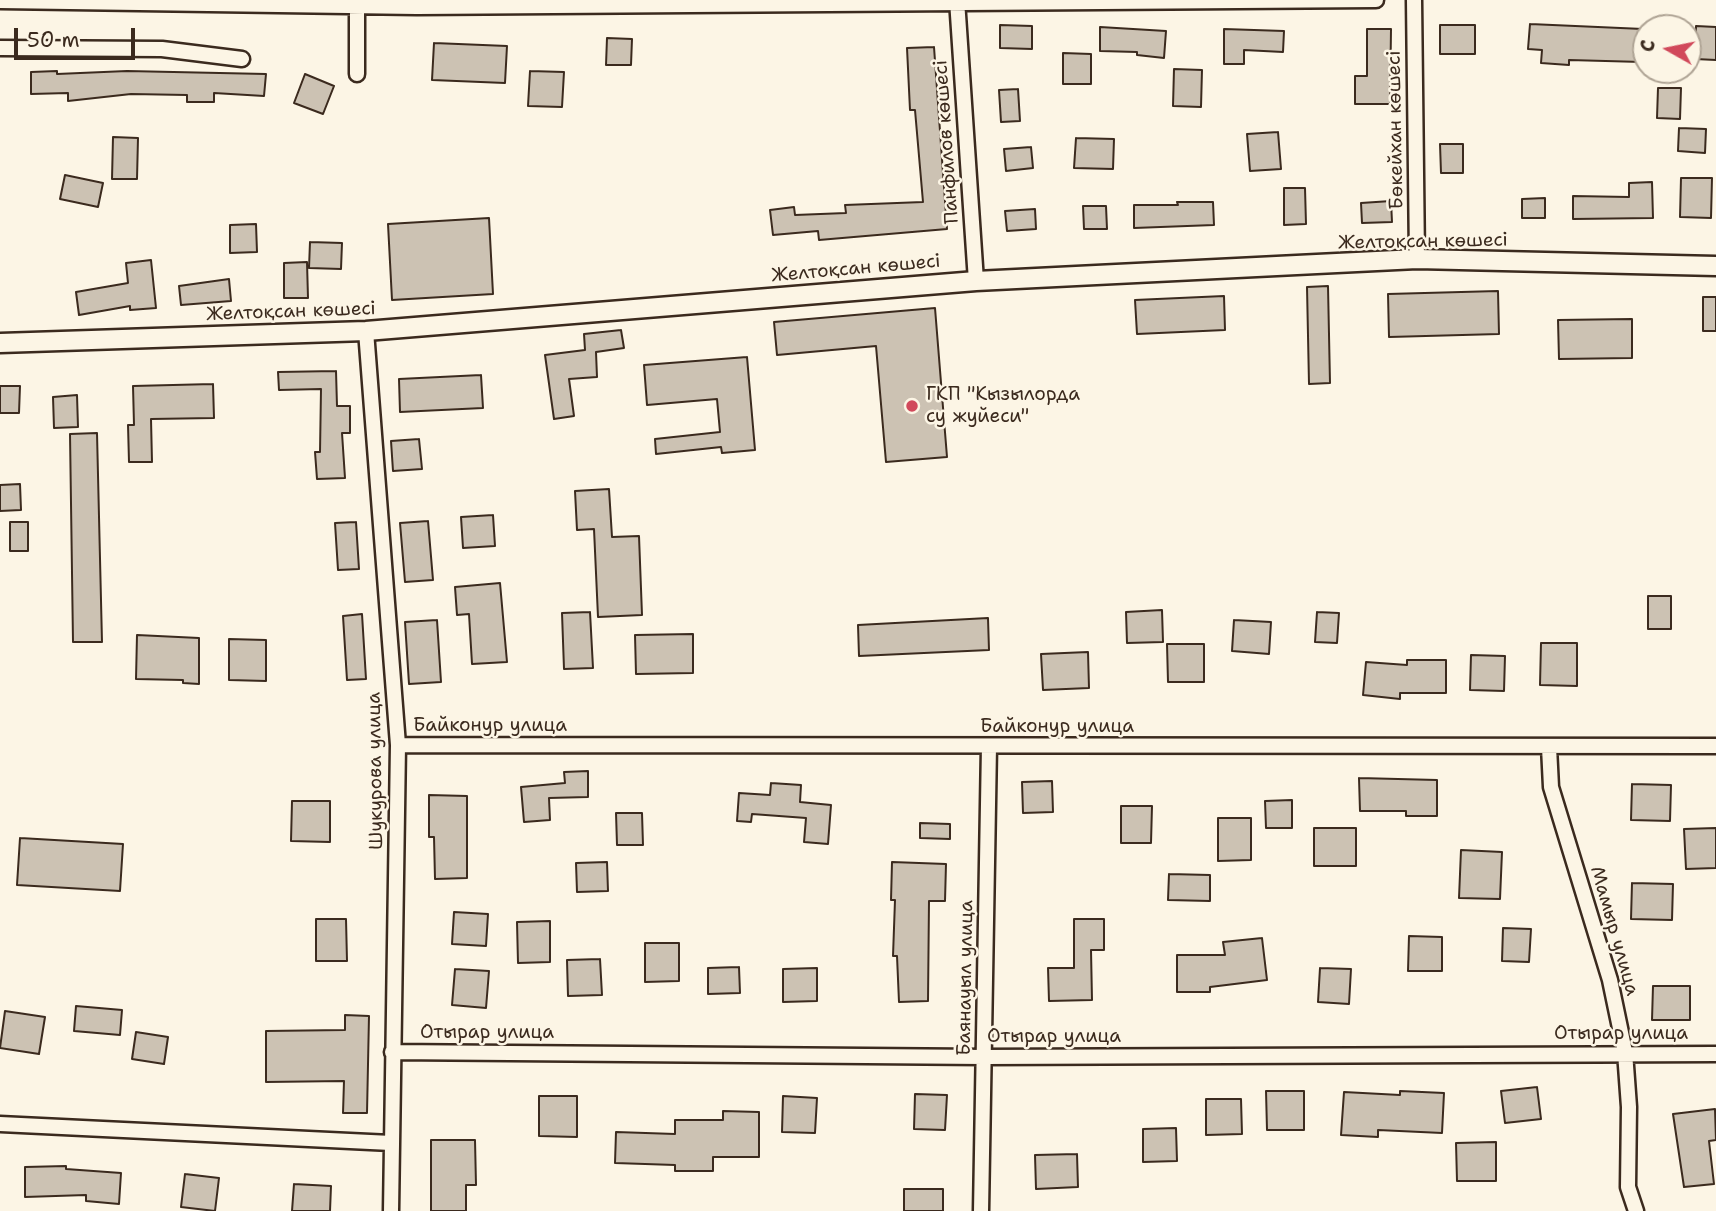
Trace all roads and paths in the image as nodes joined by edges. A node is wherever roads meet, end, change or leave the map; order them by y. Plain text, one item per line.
1 (1376, 0) edge
2 (1414, 0) edge
3 (0, 1) edge
4 (957, 2) edge
5 (357, 4) edge
6 (0, 48) edge
7 (242, 59) dead end
8 (357, 74) dead end
9 (1416, 259) junction
10 (1716, 266) edge
11 (976, 281) junction
12 (366, 331) junction
13 (0, 343) edge
14 (398, 745) junction
15 (989, 746) junction
16 (1716, 746) edge
17 (1549, 747) junction
18 (392, 1052) junction
19 (1625, 1052) junction
20 (1716, 1054) edge
21 (984, 1057) junction
22 (0, 1124) edge
23 (391, 1143) junction
24 (391, 1211) edge
25 (981, 1211) edge
26 (1636, 1211) edge

1 - 4 street
2 - 9 street, Бөкейхан көшесі
3 - 5 street
4 - 5 street
4 - 11 street, Панфилов көшесі
5 - 8 street
6 - 7 street
9 - 10 street, Желтоқсан көшесі
9 - 11 street, Желтоқсан көшесі
11 - 12 street, Желтоқсан көшесі
12 - 13 street, Желтоқсан көшесі
12 - 14 street, Шукурова улица
14 - 15 street, Байконур улица
14 - 18 street, Шукурова улица
15 - 17 street, Байконур улица
15 - 21 street, Баянауыл улица
16 - 17 street, Байконур улица
17 - 19 street, Мамыр улица
18 - 21 street, Отырар улица
18 - 23 street, Шукурова улица
19 - 20 street, Отырар улица
19 - 21 street, Отырар улица
19 - 26 street, Мамыр улица
21 - 25 street, Баянауыл улица
22 - 23 street
23 - 24 street, Шукурова улица

